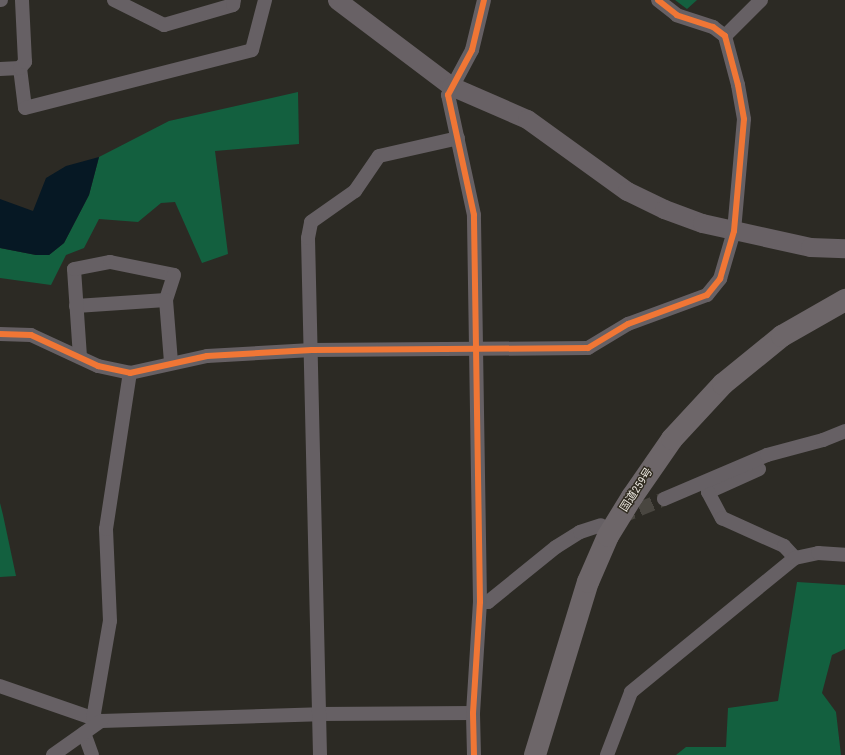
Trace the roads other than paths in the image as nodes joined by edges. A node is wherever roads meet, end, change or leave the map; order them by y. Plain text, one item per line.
1 (22, 0) edge
2 (114, 0) edge
3 (234, 0) edge
4 (265, 0) edge
5 (337, 0) edge
6 (484, 0) edge
7 (658, 0) edge
8 (761, 0) edge
9 (725, 36) junction
10 (0, 68) edge
11 (20, 68) junction
12 (451, 86) junction
13 (458, 138) junction
14 (734, 231) junction
15 (845, 248) edge
16 (166, 300) junction
17 (845, 300) edge
18 (76, 306) junction
19 (0, 334) edge
20 (312, 350) junction
21 (474, 350) junction
22 (80, 357) junction
23 (171, 362) junction
24 (130, 373) junction
25 (845, 430) edge
26 (767, 455) junction
27 (664, 499) tunnel mouth
28 (601, 525) dead end
29 (845, 554) edge
30 (795, 558) junction
31 (480, 602) junction
32 (0, 686) edge
33 (473, 713) junction
34 (319, 714) junction
35 (97, 720) junction
36 (84, 733) junction
37 (53, 755) edge
38 (92, 755) edge
39 (320, 755) edge
40 (474, 755) edge
41 (535, 755) edge
42 (607, 755) edge

1 - 11 street
2 - 3 street
4 - 11 street
5 - 12 street
6 - 12 street
7 - 9 street
8 - 9 street
9 - 14 street
10 - 11 street
12 - 13 street
12 - 14 street
13 - 20 street
13 - 21 street
14 - 15 street
14 - 21 street
16 - 18 street
16 - 18 street
16 - 23 street
17 - 41 highway, 国道259号
18 - 22 street
19 - 22 street
20 - 21 street
20 - 23 street
20 - 34 street
21 - 31 street
22 - 24 street
23 - 24 street
24 - 35 street
25 - 26 street
26 - 27 street
26 - 30 street
28 - 31 street
29 - 30 street
30 - 42 street
31 - 33 street
32 - 35 street
33 - 34 street
33 - 40 street
34 - 35 street
34 - 39 street
35 - 36 street
36 - 37 street
36 - 38 street

